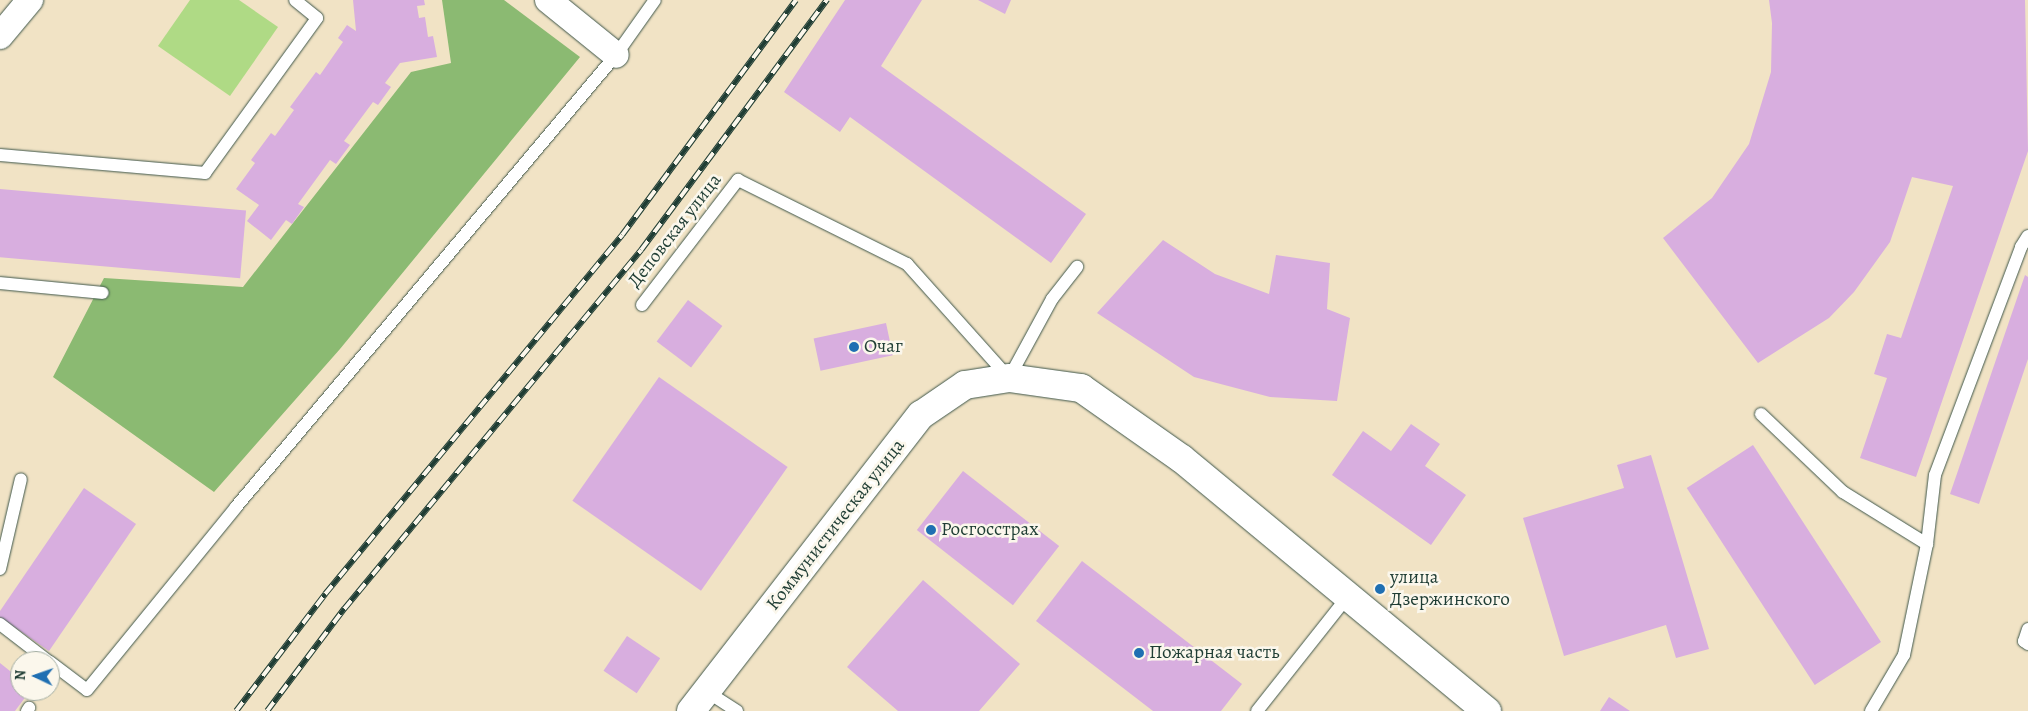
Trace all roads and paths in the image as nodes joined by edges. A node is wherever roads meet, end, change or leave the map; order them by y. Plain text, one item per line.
1 (30, 0) edge
2 (295, 0) edge
3 (548, 0) edge
4 (655, 0) edge
5 (0, 36) edge
6 (616, 55) junction
7 (0, 156) edge
8 (2028, 236) edge
9 (1077, 267) dead end
10 (0, 283) edge
11 (103, 293) dead end
12 (642, 305) dead end
13 (1008, 378) junction
14 (1761, 414) dead end
15 (21, 479) dead end
16 (1927, 544) junction
17 (0, 569) edge
18 (1348, 595) junction
19 (0, 624) edge
20 (2028, 629) edge
21 (2028, 644) edge
22 (35, 651) edge
23 (60, 670) edge
24 (699, 701) edge
25 (737, 711) edge
26 (1257, 711) edge
27 (1487, 711) edge
28 (1871, 711) edge

1 - 5 street
2 - 7 lane
3 - 6 street
4 - 6 lane
6 - 23 lane
8 - 16 lane
9 - 13 lane
10 - 11 lane
12 - 13 lane, Деповская улица
13 - 18 main road
13 - 24 main road, Коммунистическая улица
14 - 16 lane
15 - 17 lane
16 - 28 lane
18 - 26 lane
18 - 27 main road
19 - 22 lane
20 - 21 lane
24 - 25 lane

